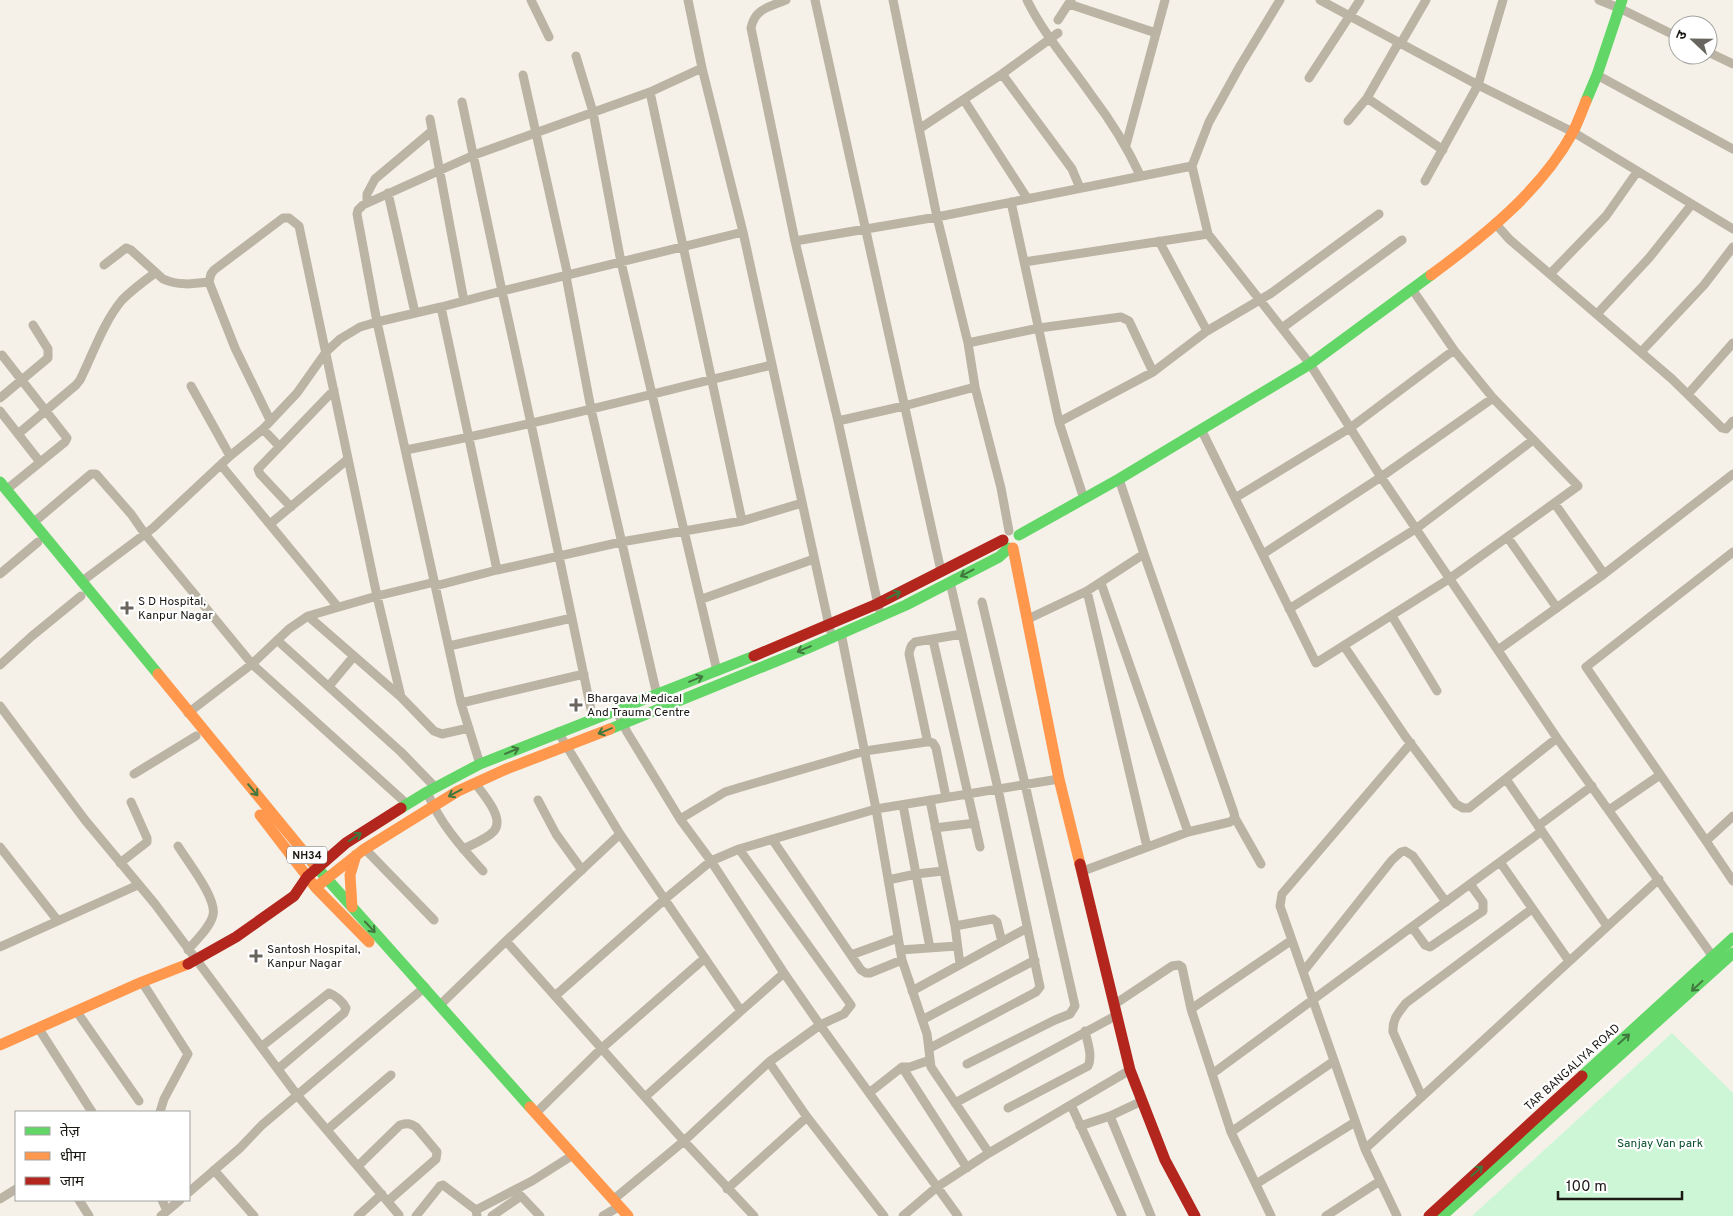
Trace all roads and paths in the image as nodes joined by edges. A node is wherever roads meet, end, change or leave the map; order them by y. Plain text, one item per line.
1 (531, 0) edge
2 (688, 0) edge
3 (786, 0) edge
4 (815, 0) edge
5 (893, 0) edge
6 (1027, 0) edge
7 (1164, 0) edge
8 (1280, 0) edge
9 (1320, 0) edge
10 (1360, 0) edge
11 (1426, 0) edge
12 (1503, 0) edge
13 (1599, 0) edge
14 (1070, 2) edge
15 (773, 3) edge
16 (1620, 4) edge
17 (1350, 15) junction
18 (1058, 20) dead end
19 (1668, 31) edge
20 (1156, 33) junction
21 (1054, 35) junction
22 (549, 37) dead end
23 (1400, 42) junction
24 (576, 56) dead end
25 (1718, 57) edge
26 (1733, 64) edge
27 (702, 68) junction
28 (523, 74) dead end
29 (1002, 74) junction
30 (1597, 75) junction
31 (1309, 78) dead end
32 (1478, 85) junction
33 (650, 92) junction
34 (1367, 98) junction
35 (964, 100) junction
36 (462, 102) dead end
37 (593, 112) junction
38 (430, 119) dead end
39 (1348, 121) dead end
40 (919, 129) junction
41 (432, 131) junction
42 (1573, 132) junction
43 (537, 133) junction
44 (1126, 145) junction
45 (1733, 149) edge
46 (1442, 150) junction
47 (474, 155) junction
48 (1192, 166) junction
49 (439, 171) junction
50 (1637, 172) junction
51 (1140, 175) junction
52 (1425, 181) dead end
53 (1080, 188) junction
54 (388, 193) junction
55 (1027, 198) junction
56 (1011, 202) junction
57 (367, 203) junction
58 (1692, 204) junction
59 (1379, 214) dead end
60 (937, 217) junction
61 (1495, 223) junction
62 (866, 229) junction
63 (1733, 229) edge
64 (743, 232) junction
65 (1208, 234) junction
66 (1402, 240) dead end
67 (795, 241) junction
68 (1159, 241) junction
69 (682, 247) junction
70 (1733, 247) edge
71 (621, 262) junction
72 (1024, 262) junction
73 (104, 265) dead end
74 (155, 273) junction
75 (1550, 274) junction
76 (567, 276) junction
77 (209, 282) junction
78 (1412, 289) junction
79 (502, 291) junction
80 (1260, 300) junction
81 (464, 301) junction
82 (441, 307) junction
83 (415, 313) junction
84 (1596, 314) junction
85 (377, 322) junction
86 (33, 325) dead end
87 (1039, 328) junction
88 (1282, 328) junction
89 (1207, 331) junction
90 (968, 343) junction
91 (1733, 343) edge
92 (1454, 350) junction
93 (326, 352) junction
94 (1641, 352) junction
95 (2, 355) dead end
96 (1310, 364) junction
97 (772, 365) junction
98 (1153, 372) junction
99 (711, 379) junction
100 (22, 380) junction
101 (191, 386) dead end
102 (975, 387) junction
103 (334, 390) junction
104 (652, 393) junction
105 (1689, 393) junction
106 (0, 398) edge
107 (1493, 398) junction
108 (904, 406) junction
109 (592, 409) junction
110 (46, 410) junction
111 (0, 411) edge
112 (270, 420) junction
113 (838, 421) junction
114 (1059, 422) junction
115 (1733, 422) edge
116 (532, 424) junction
117 (263, 428) junction
118 (1350, 428) junction
119 (1200, 430) junction
120 (18, 434) junction
121 (469, 438) junction
122 (1533, 440) junction
123 (279, 446) junction
124 (406, 450) junction
125 (230, 456) junction
126 (348, 459) junction
127 (40, 462) junction
128 (221, 465) junction
129 (1733, 474) edge
130 (1381, 477) junction
131 (1119, 479) junction
132 (2, 489) edge
133 (1235, 498) junction
134 (1084, 499) junction
135 (802, 503) junction
136 (1555, 504) junction
137 (292, 507) junction
138 (742, 521) junction
139 (33, 523) junction
140 (270, 524) junction
141 (1416, 528) junction
142 (684, 530) junction
143 (145, 534) junction
144 (1508, 538) junction
145 (1010, 540) junction
146 (38, 542) junction
147 (621, 542) junction
148 (1733, 552) edge
149 (1144, 554) junction
150 (1262, 554) junction
151 (559, 556) junction
152 (814, 559) junction
153 (497, 570) junction
154 (941, 572) junction
155 (0, 574) edge
156 (1604, 574) junction
157 (1449, 579) junction
158 (81, 582) junction
159 (950, 582) junction
160 (1101, 582) junction
161 (435, 584) junction
162 (1087, 591) junction
163 (81, 596) junction
164 (377, 596) junction
165 (702, 599) junction
166 (982, 602) dead end
167 (877, 604) junction
168 (338, 607) junction
169 (1557, 608) junction
170 (1289, 609) junction
171 (308, 616) junction
172 (881, 616) junction
173 (1392, 616) junction
174 (572, 618) junction
175 (1028, 619) junction
176 (829, 625) junction
177 (962, 634) junction
178 (836, 635) junction
179 (277, 640) junction
180 (933, 640) junction
181 (449, 646) junction
182 (1344, 646) junction
183 (1498, 650) junction
184 (354, 656) junction
185 (252, 664) junction
186 (0, 665) edge
187 (717, 671) junction
188 (584, 674) junction
189 (329, 686) junction
190 (1437, 691) dead end
191 (658, 695) junction
192 (401, 697) junction
193 (461, 703) junction
194 (0, 706) edge
195 (616, 710) junction
196 (188, 713) junction
197 (593, 719) junction
198 (623, 724) junction
199 (469, 728) junction
200 (558, 732) junction
201 (196, 736) junction
202 (1557, 738) junction
203 (927, 741) junction
204 (1411, 743) junction
205 (566, 746) junction
206 (865, 751) junction
207 (480, 764) junction
208 (134, 774) dead end
209 (1660, 775) junction
210 (1059, 779) junction
211 (1506, 780) junction
212 (475, 783) junction
213 (1025, 784) junction
214 (1592, 786) junction
215 (998, 789) junction
216 (431, 790) junction
217 (968, 794) junction
218 (946, 797) junction
219 (538, 800) dead end
220 (930, 800) junction
221 (131, 802) dead end
222 (406, 804) junction
223 (903, 804) junction
224 (432, 806) junction
225 (876, 809) junction
226 (1609, 810) junction
227 (1733, 816) edge
228 (1234, 818) junction
229 (680, 819) junction
230 (974, 823) junction
231 (935, 828) junction
232 (1540, 829) junction
233 (1188, 832) junction
234 (620, 834) junction
235 (772, 839) junction
236 (1706, 841) junction
237 (178, 846) dead end
238 (0, 847) edge
239 (980, 847) dead end
240 (1147, 847) junction
241 (464, 849) junction
242 (739, 849) junction
243 (360, 852) junction
244 (711, 861) junction
245 (1500, 862) junction
246 (120, 863) junction
247 (1260, 864) dead end
248 (317, 868) junction
249 (582, 870) junction
250 (483, 871) dead end
251 (943, 871) junction
252 (1083, 871) junction
253 (916, 874) junction
254 (308, 877) junction
255 (326, 878) junction
256 (1659, 879) junction
257 (888, 880) junction
258 (1733, 881) edge
259 (1470, 884) junction
260 (138, 885) junction
261 (316, 888) junction
262 (294, 896) junction
263 (665, 899) junction
264 (1446, 902) junction
265 (352, 907) junction
266 (1532, 909) junction
267 (434, 920) dead end
268 (58, 921) junction
269 (955, 926) junction
270 (1607, 926) junction
271 (1412, 927) junction
272 (1027, 928) junction
273 (898, 938) junction
274 (1733, 938) edge
275 (1292, 940) junction
276 (506, 941) junction
277 (1002, 942) junction
278 (957, 946) junction
279 (0, 947) edge
280 (930, 948) junction
281 (188, 950) junction
282 (900, 950) junction
283 (1733, 953) edge
284 (851, 955) junction
285 (705, 958) junction
286 (902, 960) junction
287 (1035, 960) junction
288 (196, 961) junction
289 (1569, 961) junction
290 (1716, 961) junction
291 (960, 964) junction
292 (1304, 972) junction
293 (784, 973) junction
294 (142, 982) junction
295 (422, 990) junction
296 (912, 991) junction
297 (555, 996) junction
298 (1313, 1000) junction
299 (440, 1005) junction
300 (1116, 1009) junction
301 (1191, 1009) junction
302 (741, 1011) junction
303 (77, 1012) junction
304 (922, 1020) junction
305 (820, 1025) junction
306 (39, 1029) junction
307 (1085, 1031) junction
308 (0, 1045) edge
309 (261, 1047) junction
310 (602, 1048) junction
311 (930, 1048) junction
312 (930, 1060) junction
313 (1334, 1061) junction
314 (769, 1062) junction
315 (967, 1064) dead end
316 (902, 1067) junction
317 (278, 1069) junction
318 (1130, 1070) junction
319 (1212, 1074) junction
320 (391, 1075) dead end
321 (869, 1093) junction
322 (297, 1095) junction
323 (645, 1097) junction
324 (1422, 1097) junction
325 (139, 1101) dead end
326 (1142, 1101) junction
327 (955, 1103) junction
328 (1071, 1105) junction
329 (1008, 1108) dead end
330 (91, 1111) edge
331 (160, 1111) edge
332 (536, 1113) junction
333 (1110, 1116) junction
334 (807, 1117) junction
335 (1356, 1122) junction
336 (1080, 1126) junction
337 (328, 1130) junction
338 (1231, 1132) junction
339 (684, 1141) junction
340 (1365, 1149) junction
341 (989, 1153) junction
342 (570, 1157) junction
343 (358, 1166) junction
344 (967, 1168) junction
345 (214, 1170) junction
346 (1380, 1180) junction
347 (1256, 1184) junction
348 (938, 1187) junction
349 (728, 1189) junction
350 (15, 1190) edge
351 (190, 1191) edge
352 (382, 1194) junction
353 (0, 1199) edge
354 (80, 1201) edge
355 (162, 1201) edge
356 (179, 1201) edge
357 (388, 1201) junction
358 (1450, 1202) junction
359 (618, 1212) edge
360 (476, 1213) edge
361 (164, 1214) edge
362 (399, 1214) dead end
363 (89, 1216) edge
364 (254, 1216) edge
365 (358, 1216) edge
366 (416, 1216) edge
367 (492, 1216) edge
368 (540, 1216) edge
369 (754, 1216) edge
370 (884, 1216) edge
371 (902, 1216) edge
372 (958, 1216) edge
373 (1122, 1216) edge
374 (1151, 1216) edge
375 (1195, 1216) edge
376 (1271, 1216) edge
377 (1326, 1216) edge
378 (1397, 1216) edge
379 (1428, 1216) edge
380 (1442, 1216) edge

1 - 22 street
2 - 27 street
3 - 15 street
4 - 62 street
5 - 40 street
6 - 21 street
7 - 20 street
8 - 48 street
9 - 17 street
10 - 17 street
11 - 23 street
12 - 32 street
13 - 16 street
14 - 18 street
14 - 20 street
15 - 67 street
16 - 19 street
16 - 30 main road
17 - 23 street
17 - 31 street
20 - 44 street
21 - 29 street
21 - 44 street
23 - 32 street
23 - 34 street
24 - 37 street
25 - 26 street
27 - 33 street
27 - 64 street
28 - 43 street
29 - 35 street
29 - 53 street
30 - 42 main road
30 - 45 street
32 - 42 street
32 - 46 street
33 - 37 street
33 - 69 street
34 - 39 street
34 - 46 street
35 - 40 street
35 - 55 street
36 - 47 street
37 - 43 street
37 - 71 street
38 - 41 street
40 - 60 street
41 - 49 street
41 - 57 street
42 - 50 street
42 - 61 main road
43 - 47 street
43 - 76 street
44 - 51 street
46 - 52 street
47 - 49 street
47 - 79 street
48 - 51 street
48 - 65 street
49 - 54 street
49 - 81 street
50 - 58 street
50 - 75 street
51 - 53 street
53 - 55 street
54 - 57 street
54 - 83 street
55 - 56 street
56 - 60 street
56 - 72 street
57 - 85 street
58 - 63 street
58 - 84 street
59 - 80 street
60 - 62 street
60 - 90 street
61 - 75 street
61 - 78 main road
62 - 67 street
62 - 108 street
64 - 69 street
64 - 97 street
65 - 68 street
65 - 80 street
66 - 88 street
67 - 113 street
68 - 72 street
68 - 89 street
69 - 71 street
69 - 99 street
70 - 94 street
71 - 76 street
71 - 104 street
72 - 87 street
73 - 74 street
74 - 77 street
74 - 110 street
75 - 84 street
76 - 79 street
76 - 109 street
77 - 93 street
77 - 112 street
78 - 92 street
78 - 96 main road
79 - 81 street
79 - 116 street
80 - 88 street
80 - 89 street
81 - 82 street
82 - 83 street
82 - 121 street
83 - 85 street
84 - 94 street
85 - 93 street
85 - 124 street
86 - 100 street
87 - 90 street
87 - 98 street
87 - 114 street
88 - 96 street
89 - 98 street
90 - 102 street
91 - 105 street
92 - 107 street
92 - 118 street
93 - 103 street
93 - 112 street
94 - 105 street
95 - 100 street
96 - 118 street
96 - 119 main road
97 - 99 street
97 - 135 street
98 - 114 street
99 - 104 street
99 - 138 street
100 - 106 street
100 - 110 street
101 - 125 street
102 - 108 street
102 - 145 street
103 - 123 street
103 - 126 street
104 - 109 street
104 - 142 street
105 - 115 street
107 - 122 street
107 - 130 street
108 - 113 street
108 - 154 street
109 - 116 street
109 - 147 street
110 - 120 street
110 - 127 street
111 - 120 street
112 - 117 street
113 - 167 street
114 - 134 street
116 - 121 street
116 - 151 street
117 - 123 street
117 - 125 street
118 - 130 street
118 - 133 street
119 - 131 main road
119 - 133 street
120 - 127 street
121 - 124 street
121 - 153 street
122 - 136 street
122 - 141 street
123 - 137 street
124 - 161 street
125 - 128 street
126 - 137 street
126 - 164 street
127 - 132 street
128 - 140 street
128 - 143 street
129 - 156 street
130 - 141 street
130 - 150 street
131 - 134 main road
131 - 149 street
132 - 139 main road, NH34
132 - 146 main road, NH34
133 - 150 street
134 - 145 main road
135 - 138 street
135 - 152 street
136 - 144 street
136 - 156 street
137 - 140 street
138 - 142 street
139 - 143 street
139 - 158 main road, NH34
140 - 168 street
141 - 157 street
141 - 170 street
142 - 147 street
142 - 165 street
143 - 158 street
143 - 185 street
144 - 157 street
144 - 169 street
145 - 154 main road
145 -> 159 main road
145 - 175 main road
146 - 155 street
146 - 163 main road, NH34
147 - 151 street
147 - 191 street
148 - 209 street
149 - 160 street
149 - 228 street
150 - 170 street
151 - 153 street
151 - 174 street
152 - 165 street
152 - 176 street
153 - 161 street
167 -> 154 main road
156 - 169 street
157 - 173 street
157 - 183 street
158 - 196 main road, NH34
159 - 172 main road
159 - 177 street
160 - 162 street
160 - 233 street
161 - 164 street
161 - 181 street
162 - 175 street
162 - 240 street
163 - 186 street
163 - 201 main road, NH34
164 - 168 street
164 - 192 street
165 - 187 street
166 - 213 street
167 - 172 street
167 - 176 main road
168 - 171 street
169 - 183 street
170 - 182 street
171 - 179 street
171 - 184 street
172 - 178 main road
173 - 182 street
173 - 190 street
174 - 181 street
174 - 188 street
175 - 210 main road
176 - 178 street
176 - 187 main road
177 - 180 street
177 - 215 street
178 -> 198 main road
178 - 206 street
179 - 185 street
179 - 189 street
180 - 203 street
180 - 217 street
181 - 193 street
182 - 204 street
183 - 202 street
184 - 189 street
184 - 192 street
185 - 196 street
185 - 222 street
191 -> 187 main road
188 - 193 street
188 - 197 street
189 - 216 street
191 - 195 main road
192 - 199 street
193 - 199 street
194 - 246 street
195 - 197 main road
195 - 198 street
196 -> 248 main road, NH34
197 - 200 main road
198 -> 205 main road
198 - 229 street
199 - 207 street
200 - 205 street
207 -> 200 main road
201 - 208 street
201 - 254 main road, NH34
202 - 211 street
202 - 214 street
203 - 206 street
203 - 218 street
204 - 211 street
204 - 275 street
205 - 212 main road
205 - 234 street
206 - 225 street
206 - 229 street
207 - 216 main road
209 - 226 street
209 - 236 street
210 - 213 street
210 - 252 main road
211 - 232 street
212 -> 224 main road
212 - 241 street
213 - 215 street
213 - 315 street
214 - 226 street
214 - 232 street
215 - 217 street
215 - 272 street
216 - 222 main road
216 - 224 street
217 - 218 street
217 - 230 street
218 - 220 street
219 - 249 street
220 - 223 street
220 - 231 street
221 - 246 street
248 -> 222 main road
223 - 225 street
223 - 253 street
224 - 241 street
224 - 243 main road
225 - 235 street
225 - 257 street
226 - 256 street
227 - 236 street
228 - 233 street
228 - 247 street
229 - 244 street
230 - 231 street
230 - 239 street
231 - 251 street
232 - 245 street
232 - 270 street
233 - 240 street
234 - 249 street
234 - 263 street
235 - 242 street
235 - 284 street
236 - 258 street
237 - 281 street
238 - 268 street
240 - 252 street
241 - 250 street
242 - 244 street
242 - 305 street
243 - 255 main road
243 - 265 main road
243 - 267 street
244 - 263 street
244 - 293 street
245 - 259 street
245 - 266 street
246 - 260 street
248 - 254 main road
248 - 255 main road, NH34
249 - 276 street
251 - 253 street
251 - 269 street
252 - 300 main road
253 - 257 street
253 - 280 street
254 - 261 main road, NH34
254 - 262 main road
255 - 261 main road
255 - 265 main road, NH34
256 - 270 street
256 - 290 street
257 - 273 street
259 - 264 street
259 - 271 street
260 - 268 street
260 - 281 street
261 - 262 main road
261 - 295 main road, NH34
262 - 288 main road
263 - 285 street
263 - 297 street
264 - 271 street
264 - 292 street
265 -> 295 main road, NH34
266 - 289 street
266 - 324 street
268 - 279 street
269 - 277 street
269 - 278 street
270 - 289 street
271 - 298 street
272 - 277 street
272 - 287 street
273 - 282 street
273 - 284 street
274 - 290 main road
275 - 292 street
275 - 301 street
276 - 297 street
276 - 299 street
277 - 291 street
278 - 280 street
278 - 291 street
280 - 282 street
281 - 288 street
282 - 286 street
283 - 290 main road, TAR BANGALIYA ROAD
284 - 286 street
285 - 302 street
285 - 310 street
286 - 296 street
287 - 304 street
287 - 311 street
288 - 294 main road
288 - 309 street
289 - 324 street
290 - 358 main road, TAR BANGALIYA ROAD
291 - 296 street
292 - 298 street
293 - 302 street
293 - 305 street
294 - 303 main road
294 - 331 street
295 - 299 main road, NH34
295 - 322 street
295 - 342 main road, NH34
296 - 304 street
297 - 310 street
298 - 313 street
298 - 319 street
299 - 332 main road, NH34
300 - 301 street
300 - 307 street
300 - 318 main road
301 - 319 street
302 - 323 street
303 - 306 main road
303 - 325 street
304 - 311 street
305 - 314 street
305 - 321 street
306 - 308 main road
306 - 330 street
307 - 327 street
307 - 329 street
309 - 317 street
309 - 317 street
310 - 323 street
310 - 332 street
311 - 312 street
312 - 316 street
312 - 327 street
313 - 335 street
313 - 338 street
314 - 334 street
314 - 339 street
316 - 321 street
316 - 344 street
317 - 322 street
318 - 326 main road
318 - 328 street
319 - 338 street
320 - 337 street
321 - 348 street
322 - 337 street
322 - 345 street
323 - 339 street
324 - 340 street
326 - 333 street
326 - 375 main road
327 - 341 street
328 - 336 street
328 - 341 street
332 - 342 main road, NH34
333 - 336 street
333 - 374 street
334 - 349 street
334 - 370 street
335 - 340 street
335 - 347 street
336 - 373 street
337 - 343 street
338 - 347 street
339 - 349 street
339 - 359 street
340 - 346 street
341 - 344 street
342 - 359 main road, NH34
342 - 360 street
343 - 352 street
343 - 357 street
344 - 348 street
345 - 351 street
345 - 364 street
346 - 377 street
346 - 378 street
347 - 376 street
348 - 371 street
348 - 372 street
349 - 369 street
350 - 353 street
352 - 357 street
352 - 365 street
354 - 363 street
355 - 361 street
356 - 361 street
357 - 362 street
358 - 379 main road
358 - 380 main road, TAR BANGALIYA ROAD
360 - 366 street
367 - 368 street

